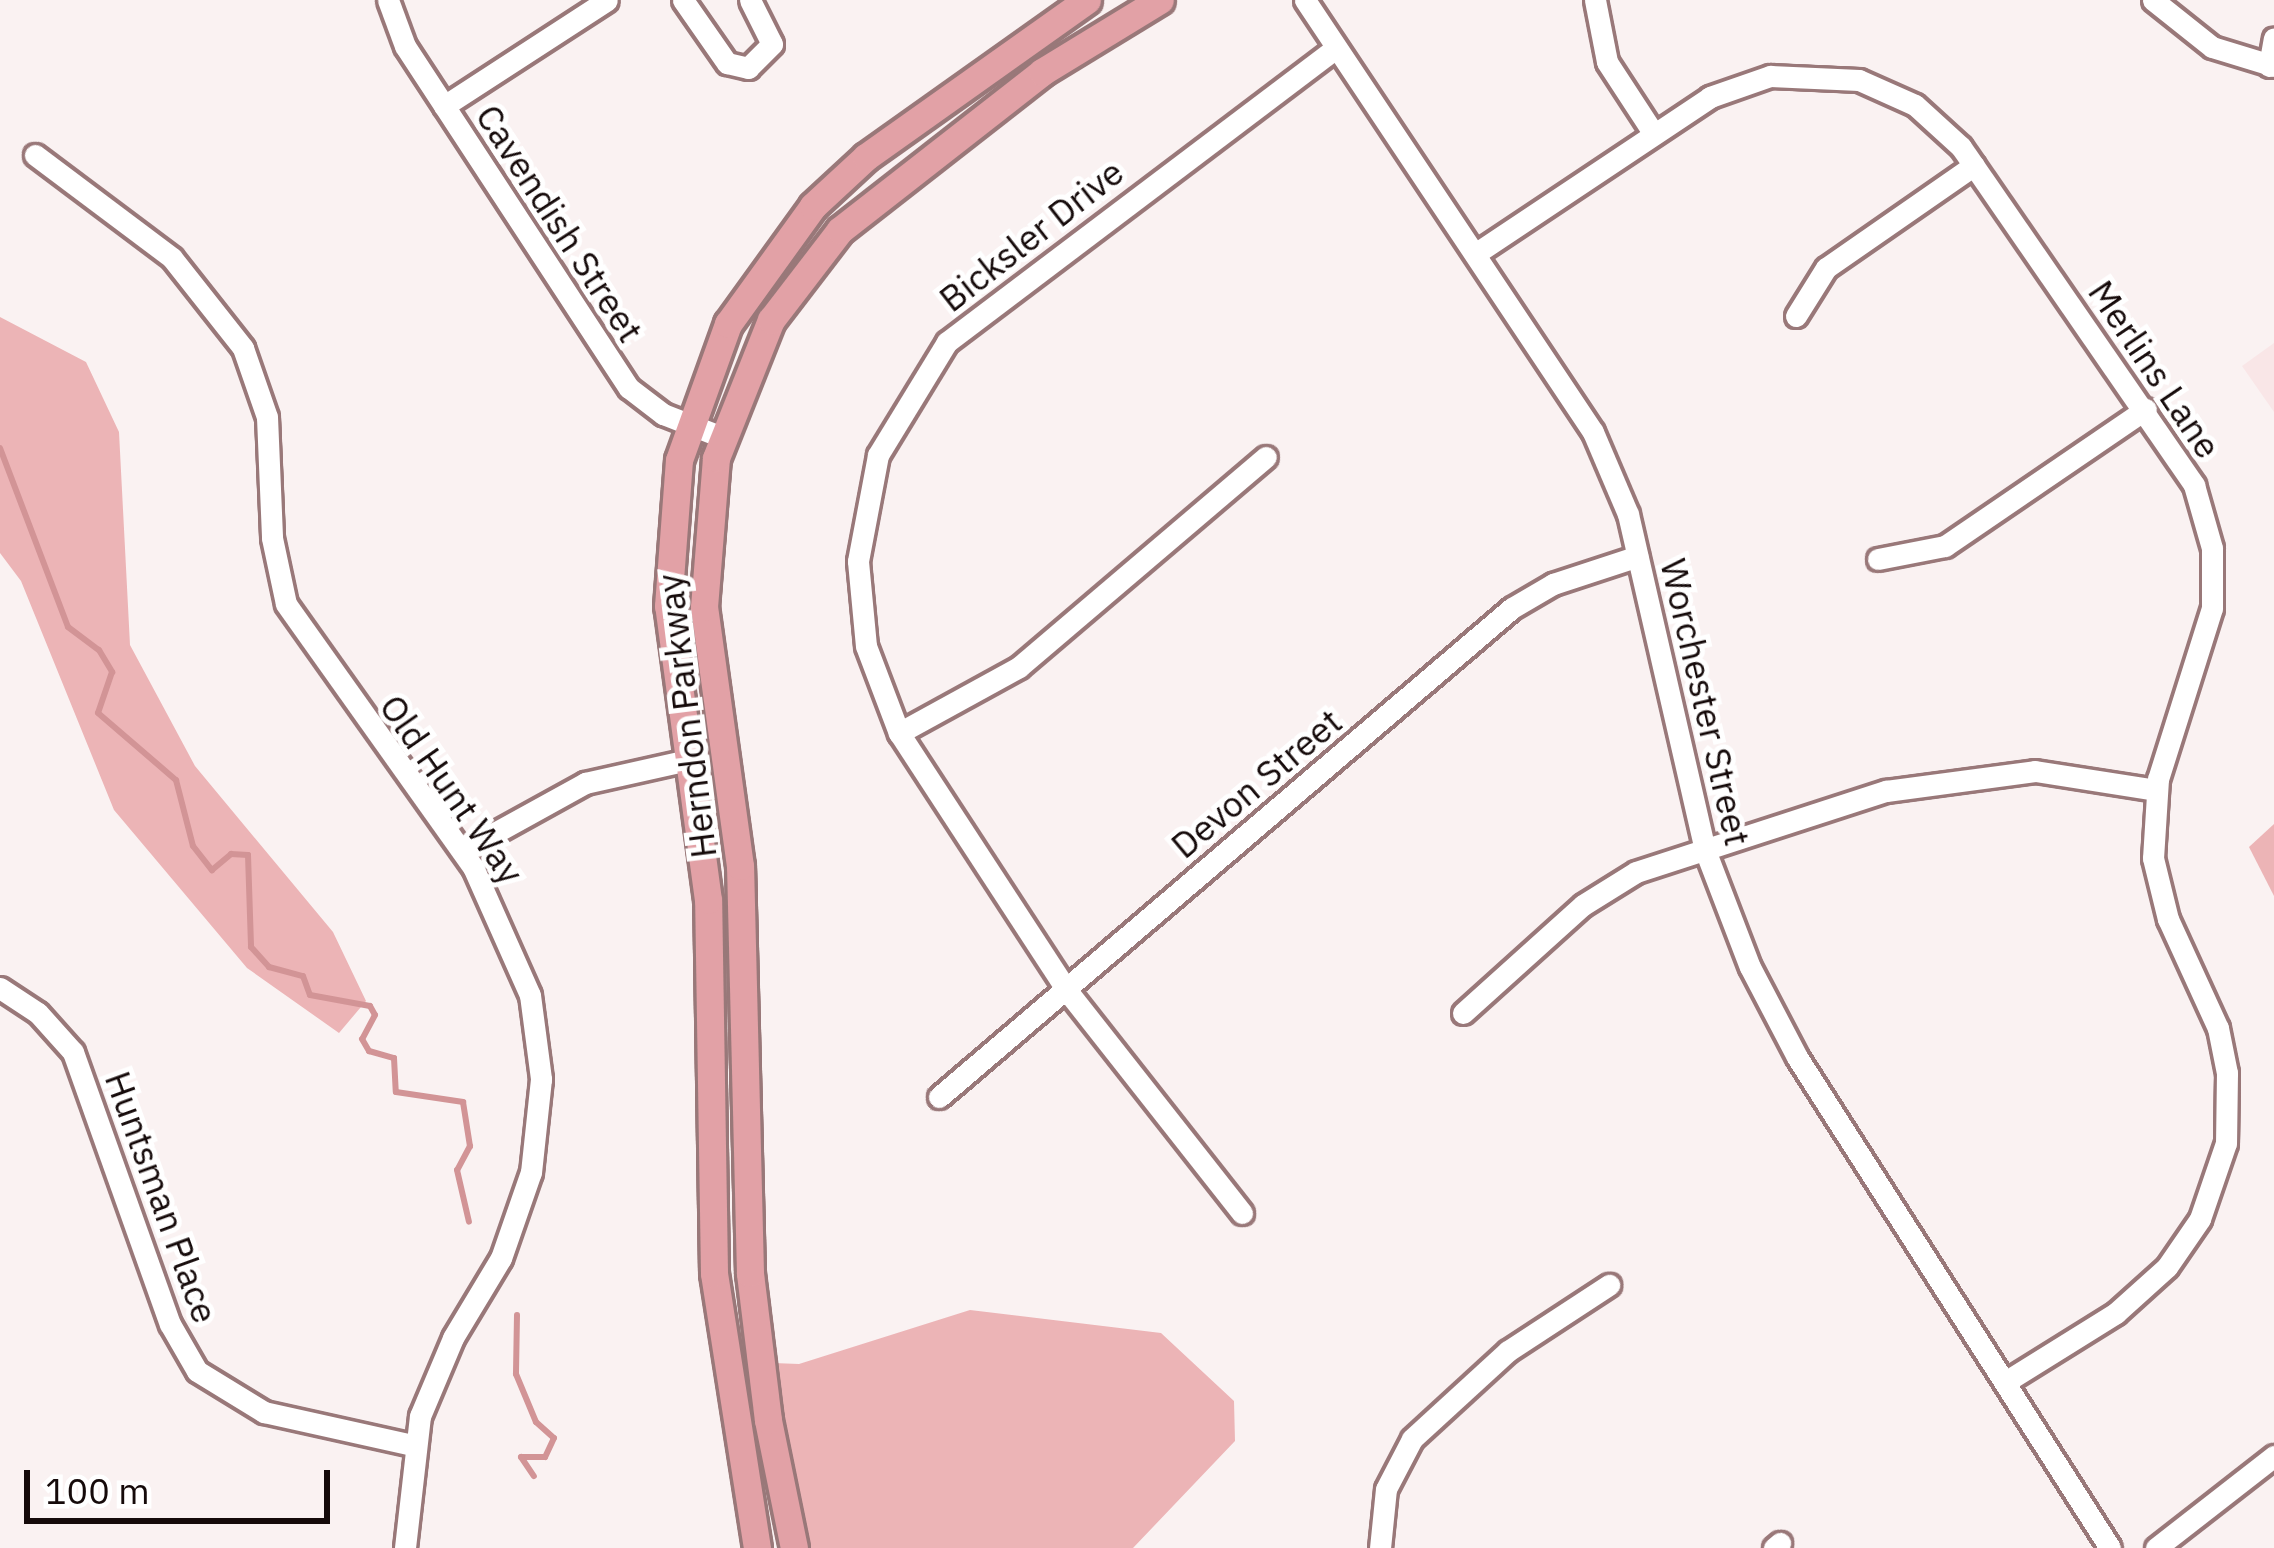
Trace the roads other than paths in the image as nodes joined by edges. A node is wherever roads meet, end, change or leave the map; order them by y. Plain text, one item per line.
1 (388, 0) edge
2 (607, 0) edge
3 (683, 0) edge
4 (750, 0) edge
5 (1087, 0) edge
6 (1160, 0) edge
7 (1305, 0) edge
8 (1595, 0) edge
9 (2153, 0) edge
10 (2274, 38) edge
11 (1335, 50) junction
12 (2272, 66) edge
13 (444, 106) junction
14 (1654, 134) junction
15 (34, 155) dead end
16 (1974, 165) junction
17 (1475, 254) junction
18 (1796, 316) dead end
19 (2146, 409) junction
20 (688, 423) junction
21 (722, 436) junction
22 (1266, 457) dead end
23 (1638, 556) junction
24 (1878, 559) dead end
25 (899, 733) junction
26 (692, 759) junction
27 (2156, 790) junction
28 (1705, 850) junction
29 (462, 851) junction
30 (0, 988) edge
31 (1066, 989) junction
32 (1463, 1013) dead end
33 (939, 1097) dead end
34 (1242, 1214) dead end
35 (1609, 1285) dead end
36 (2005, 1382) junction
37 (413, 1445) junction
38 (2274, 1456) edge
39 (405, 1548) edge
40 (757, 1548) edge
41 (794, 1548) edge
42 (1380, 1548) edge
43 (2110, 1548) edge
44 (2156, 1548) edge

1 - 13 street, Cavendish Street
2 - 13 street
3 - 4 street
5 - 20 main road, Herndon Parkway
6 - 21 main road, Herndon Parkway
7 - 11 street, Worchester Street
8 - 14 street
9 - 12 street
10 - 12 street
11 - 17 street, Worchester Street
11 - 25 street, Bicksler Drive
13 - 20 street, Cavendish Street
14 - 16 street, Merlins Lane
14 - 17 street, Merlins Lane
15 - 29 street, Old Hunt Way
16 - 18 street
16 - 19 street, Merlins Lane
17 - 23 street, Worchester Street
19 - 24 street
19 - 27 street, Merlins Lane
20 - 21 street, Cavendish Street
20 - 26 main road, Herndon Parkway
21 - 41 main road, Herndon Parkway
22 - 25 street
23 - 28 street, Worchester Street
23 - 31 street, Devon Street
25 - 31 street, Bicksler Drive
26 - 29 street
26 - 40 main road, Herndon Parkway
27 - 28 street
27 - 36 street, Merlins Lane
28 - 32 street
28 - 36 street, Worchester Street
29 - 37 street, Old Hunt Way
30 - 37 street, Huntsman Place
31 - 33 street, Devon Street
31 - 34 street, Bicksler Drive
35 - 42 street
36 - 43 street, Worchester Street
37 - 39 street, Old Hunt Way
38 - 44 street

